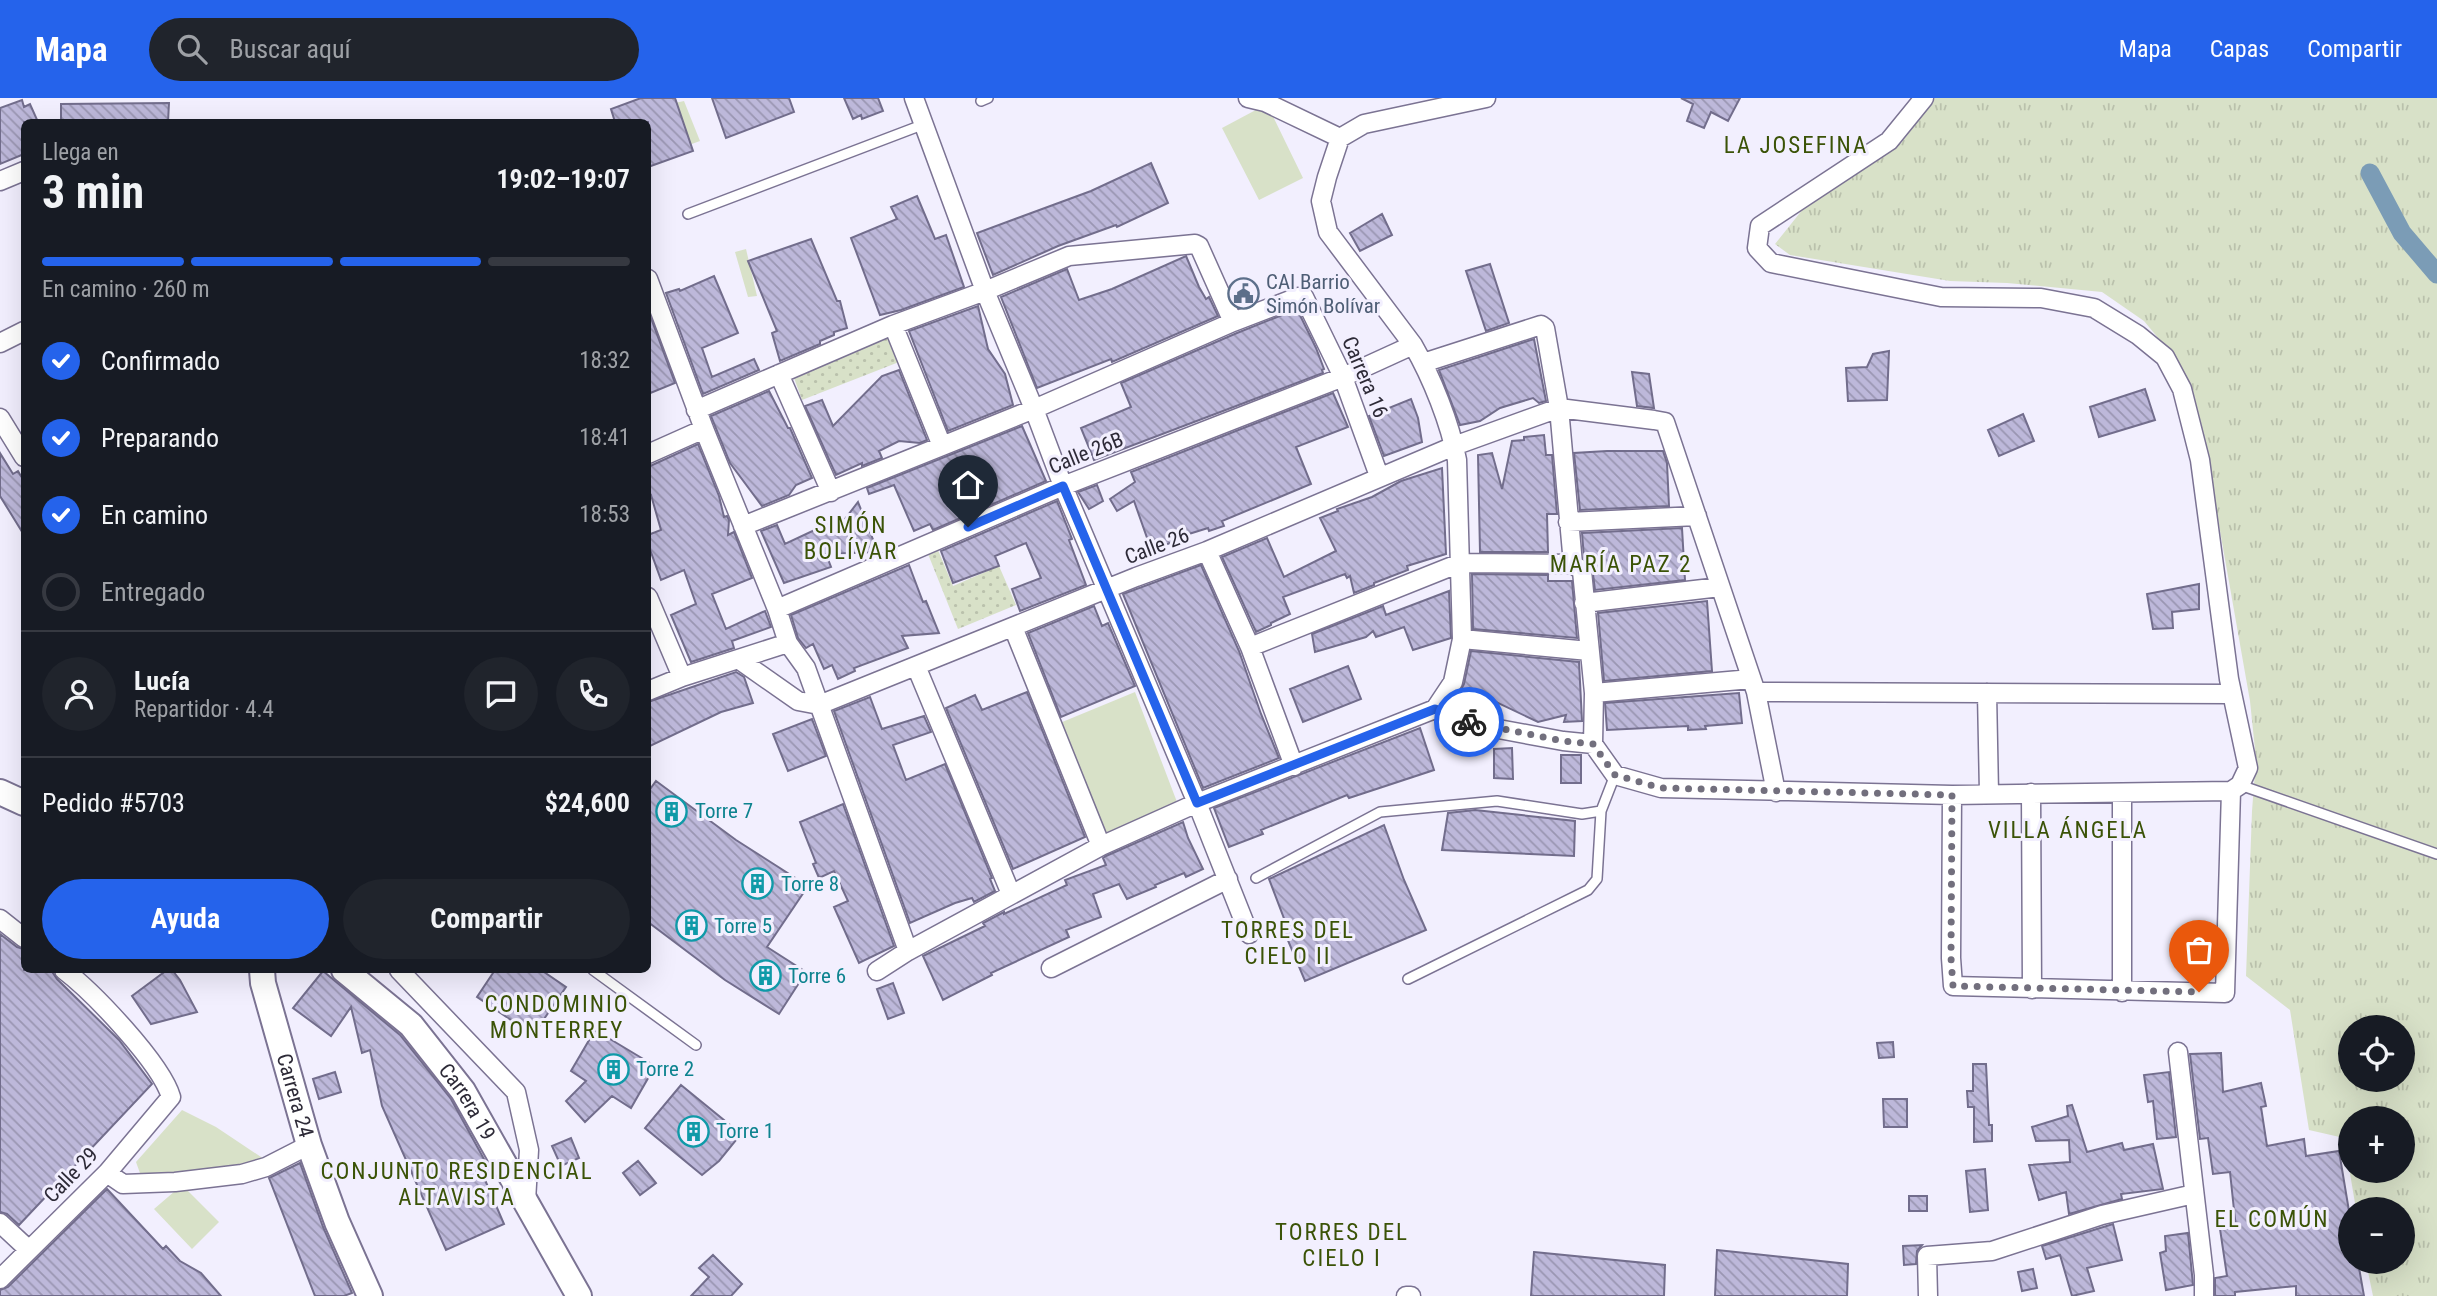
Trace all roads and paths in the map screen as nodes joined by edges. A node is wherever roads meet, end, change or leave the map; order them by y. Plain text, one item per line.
1 (914, 98) edge
2 (1248, 98) edge
3 (1486, 98) edge
4 (1924, 98) edge
5 (922, 125) junction
6 (1340, 138) junction
7 (21, 171) edge
8 (0, 181) edge
9 (688, 214) dead end
10 (651, 287) edge
11 (985, 291) junction
12 (1233, 322) junction
13 (893, 326) junction
14 (21, 332) edge
15 (0, 343) edge
16 (1413, 345) junction
17 (1423, 363) junction
18 (779, 374) junction
19 (1343, 377) junction
20 (1559, 408) junction
21 (1034, 409) junction
22 (696, 410) junction
23 (0, 418) edge
24 (704, 429) junction
25 (942, 446) junction
26 (1454, 446) junction
27 (21, 452) edge
28 (651, 453) edge
29 (1379, 476) junction
30 (1063, 486) junction
31 (831, 492) junction
32 (1697, 516) junction
33 (1568, 523) junction
34 (743, 526) junction
35 (1207, 551) junction
36 (1460, 563) junction
37 (1573, 564) junction
38 (1720, 587) junction
39 (1106, 590) junction
40 (1584, 603) junction
41 (777, 609) junction
42 (651, 610) edge
43 (1013, 627) junction
44 (1462, 639) junction
45 (788, 643) junction
46 (1250, 647) junction
47 (1589, 651) junction
48 (738, 659) junction
49 (916, 666) junction
50 (682, 677) junction
51 (1753, 686) junction
52 (651, 690) edge
53 (1594, 693) junction
54 (1987, 693) junction
55 (2231, 694) junction
56 (819, 705) junction
57 (1435, 709) junction
58 (1593, 744) junction
59 (1294, 766) junction
60 (1615, 775) junction
61 (2236, 788) junction
62 (0, 792) edge
63 (1776, 792) junction
64 (1989, 793) junction
65 (2031, 793) junction
66 (2122, 793) junction
67 (1952, 795) junction
68 (21, 802) edge
69 (1197, 803) junction
70 (1601, 811) junction
71 (1101, 846) junction
72 (2437, 854) edge
73 (1256, 878) dead end
74 (1228, 879) junction
75 (1011, 894) junction
76 (0, 919) edge
77 (1250, 934) dead end
78 (21, 936) edge
79 (908, 951) junction
80 (1051, 968) dead end
81 (877, 971) dead end
82 (68, 973) edge
83 (262, 973) edge
84 (348, 973) edge
85 (402, 973) edge
86 (597, 973) edge
87 (1408, 979) dead end
88 (2032, 989) junction
89 (2122, 992) junction
90 (696, 1045) dead end
91 (2178, 1052) dead end
92 (310, 1145) junction
93 (107, 1173) junction
94 (2194, 1194) junction
95 (526, 1200) junction
96 (0, 1223) edge
97 (29, 1250) junction
98 (0, 1279) edge
99 (370, 1296) edge
100 (579, 1296) edge
101 (1928, 1296) edge
102 (2204, 1296) edge

1 - 5 street
2 - 6 street
3 - 6 street
4 - 55 street
5 - 9 lane
5 - 11 street
6 - 16 street
7 - 8 street
10 - 22 street
11 - 12 street
11 - 13 street
11 - 21 street
12 - 19 street, Carrera 16
12 - 21 street
13 - 18 street
13 - 25 street
14 - 15 street
16 - 17 street
16 - 19 street, Calle 26B
17 - 20 street
17 - 26 street
18 - 22 street
18 - 31 street
19 - 29 street, Carrera 16
19 - 30 street, Calle 26B
20 - 26 street, Calle 26
20 - 32 street
20 - 33 street
21 - 25 street
21 - 30 street
22 - 24 street
23 - 27 street
24 - 28 street
24 - 34 street
25 - 31 street
26 - 29 street, Calle 26
26 - 36 street
29 - 35 street, Calle 26
30 - 39 street
30 - 41 street, Calle 26B
31 - 34 street
32 - 33 street
32 - 38 street
33 - 37 street
34 - 41 street
35 - 39 street, Calle 26
35 - 46 street
36 - 37 street
36 - 44 street
36 - 46 street
37 - 40 street
38 - 40 street
38 - 51 street
39 - 43 street, Calle 26
39 - 69 street
40 - 47 street
41 - 45 street
42 - 50 street
43 - 49 street, Calle 26
43 - 71 street
44 - 47 street
44 - 57 street
45 - 48 street
45 - 56 street
46 - 59 street
47 - 53 street
48 - 50 street
48 - 56 street
49 - 56 street, Calle 26
49 - 75 street
50 - 52 street
51 - 53 street
51 - 54 street
51 - 63 street
53 - 58 street
54 - 55 street
54 - 64 street
55 - 61 street
56 - 79 street
57 - 58 street
57 - 59 street
58 - 60 street
59 - 69 street
60 - 63 street
60 - 70 lane
61 - 66 street
61 - 72 lane
61 - 89 street
62 - 68 street
63 - 67 street
64 - 65 street
64 - 67 street
65 - 66 street
65 - 88 street
66 - 89 street
67 - 88 street
69 - 71 street
69 - 74 street
70 - 73 lane
70 - 87 lane
71 - 75 street
74 - 77 street
74 - 80 street
75 - 79 street
76 - 78 street
79 - 81 street
82 - 93 street, Calle 29
83 - 92 street, Carrera 24
84 - 95 street, Carrera 19
85 - 95 street
86 - 90 lane
88 - 89 street
91 - 94 street
92 - 93 street
92 - 99 street, Carrera 24
93 - 97 street, Calle 29
94 - 101 street
94 - 102 street
95 - 100 street, Carrera 19
96 - 97 street
97 - 98 street, Calle 29

